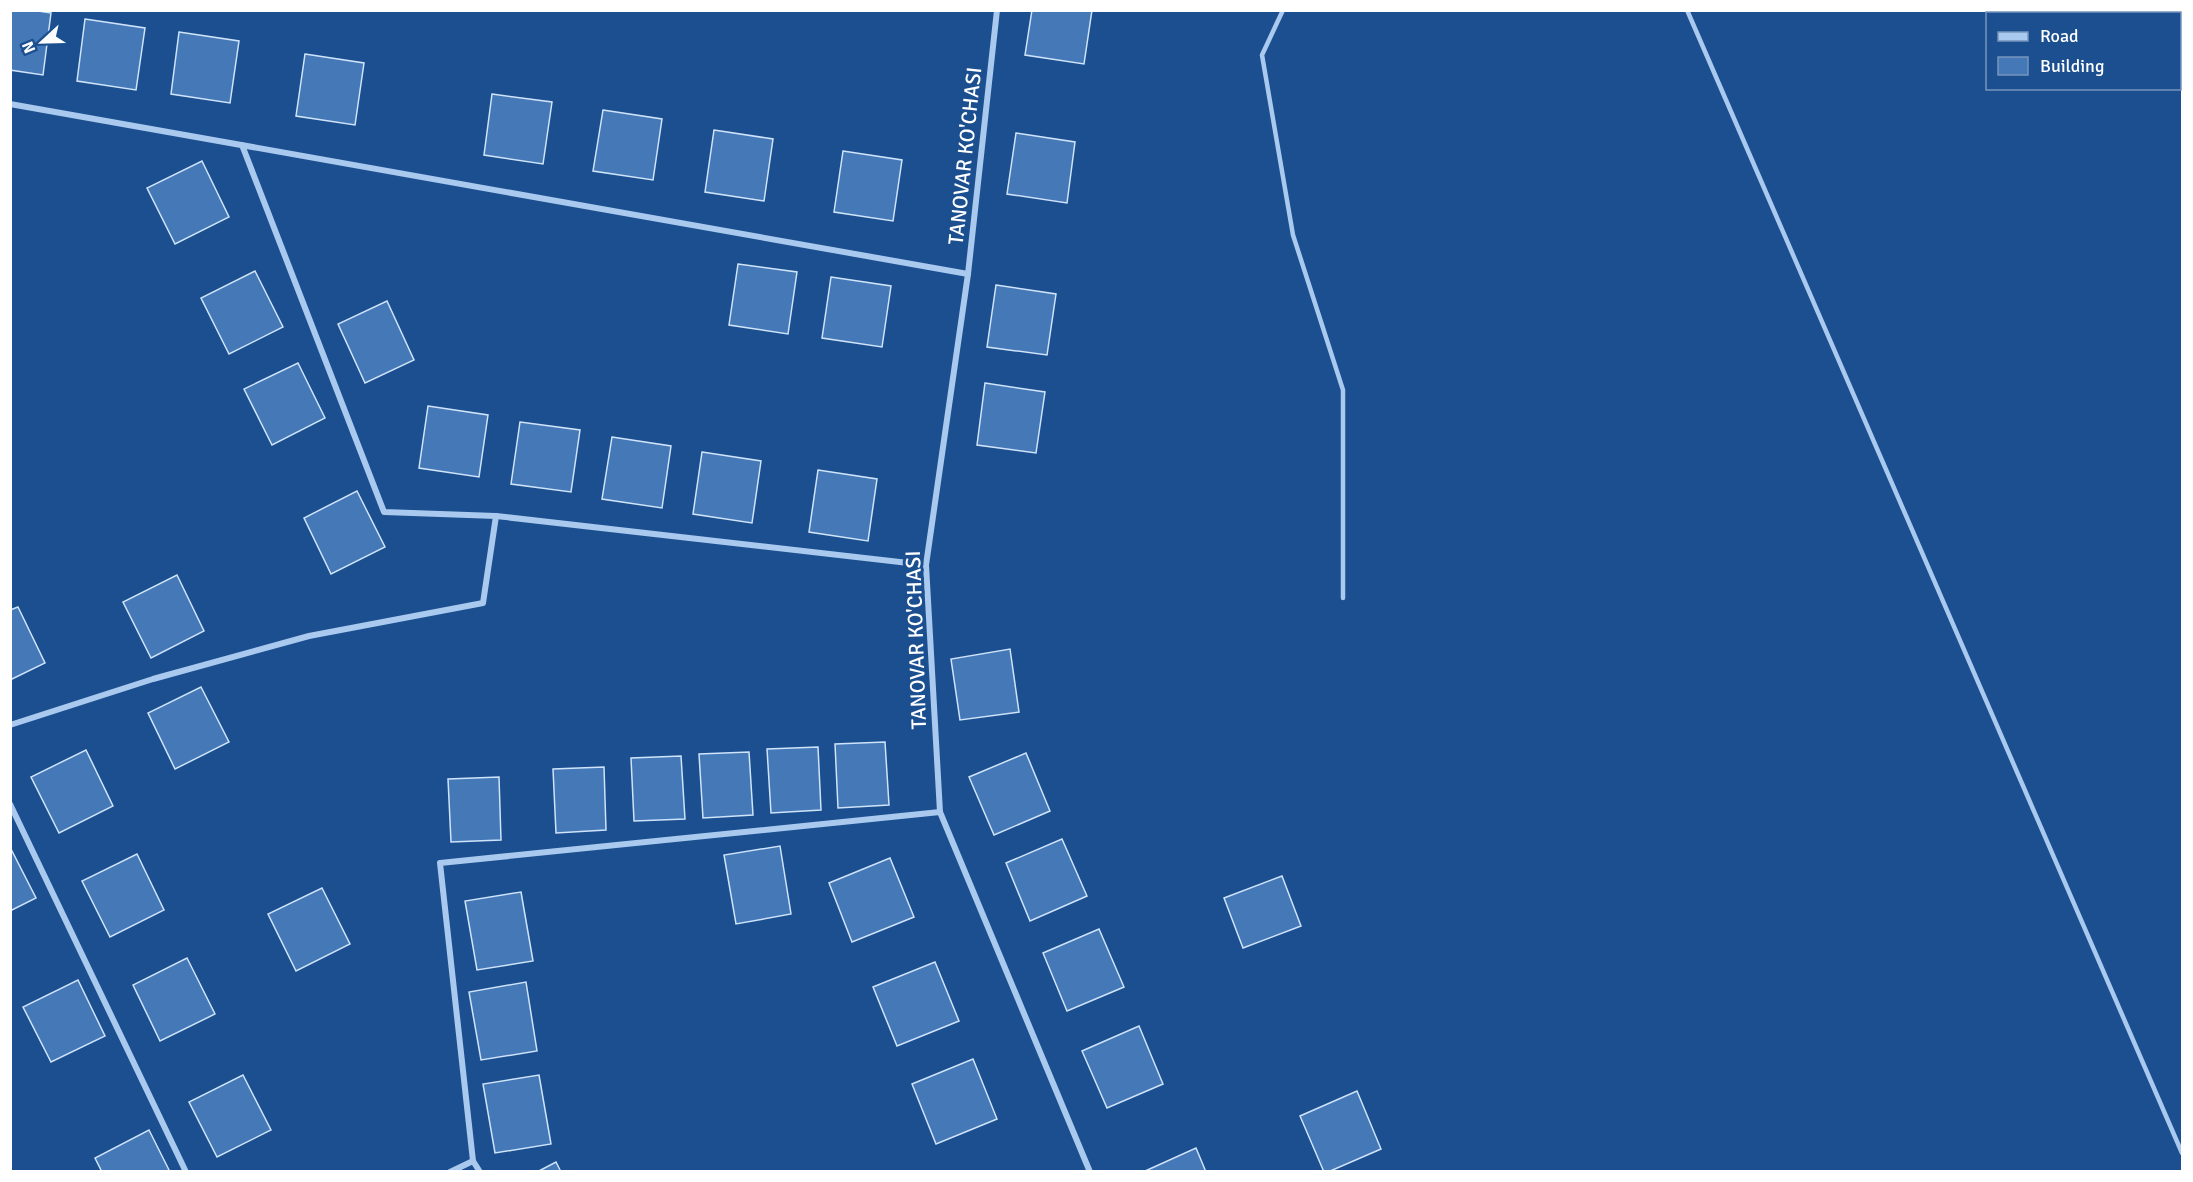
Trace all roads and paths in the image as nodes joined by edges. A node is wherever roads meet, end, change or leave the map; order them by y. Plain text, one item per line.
1 (997, 10) edge
2 (1283, 10) edge
3 (1687, 10) edge
4 (10, 104) edge
5 (242, 145) junction
6 (968, 274) junction
7 (496, 516) junction
8 (926, 565) junction
9 (1343, 598) dead end
10 (10, 725) edge
11 (10, 804) edge
12 (940, 812) junction
13 (2182, 1153) edge
14 (473, 1161) junction
15 (186, 1172) edge
16 (450, 1172) edge
17 (480, 1172) edge
18 (1090, 1172) edge

1 - 6 street, TANOVAR KO'CHASI
2 - 9 lane
3 - 13 lane
4 - 5 street
5 - 6 street
5 - 7 street
6 - 8 street, TANOVAR KO'CHASI
7 - 8 street
7 - 10 street
8 - 12 street, TANOVAR KO'CHASI
11 - 15 street
12 - 14 street
12 - 18 street, TANOVAR KO'CHASI
14 - 16 street
14 - 17 street

